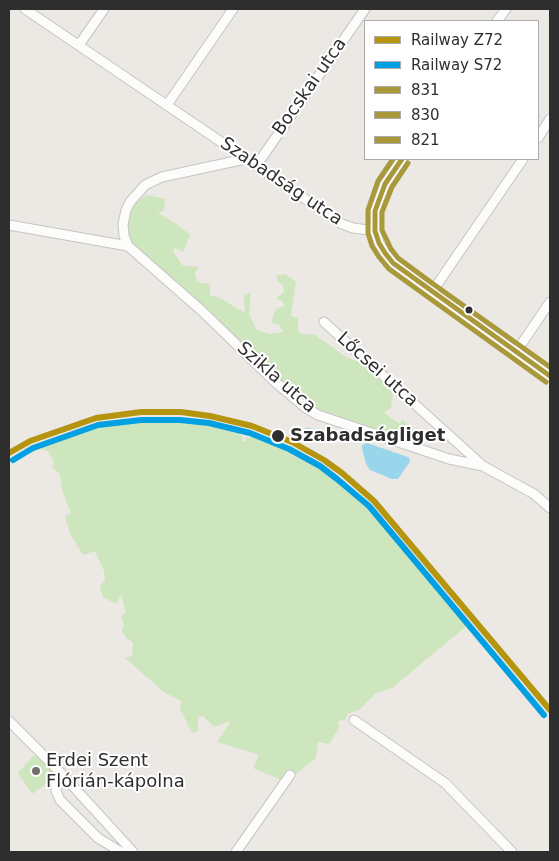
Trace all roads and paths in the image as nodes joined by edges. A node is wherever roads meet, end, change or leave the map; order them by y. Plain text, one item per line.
1 (25, 9) edge
2 (104, 9) edge
3 (233, 9) edge
4 (365, 9) edge
5 (506, 9) edge
6 (498, 20) edge
7 (79, 45) junction
8 (166, 105) junction
9 (550, 119) edge
10 (539, 136) edge
11 (246, 159) junction
12 (401, 160) edge
13 (522, 160) edge
14 (256, 166) junction
15 (9, 225) edge
16 (375, 231) junction
17 (128, 246) junction
18 (432, 292) junction
19 (550, 302) edge
20 (324, 322) dead end
21 (516, 352) junction
22 (550, 376) edge
23 (483, 466) junction
24 (550, 508) edge
25 (354, 720) dead end
26 (9, 721) edge
27 (60, 772) junction
28 (290, 775) dead end
29 (83, 798) junction
30 (69, 810) junction
31 (101, 819) junction
32 (89, 830) junction
33 (120, 852) edge
34 (133, 852) edge
35 (236, 852) edge
36 (512, 852) edge

1 - 7 street, Szabadság utca
2 - 7 street
3 - 8 street
4 - 14 street, Bocskai utca
5 - 6 street
7 - 8 street, Szabadság utca
8 - 11 street, Szabadság utca
9 - 10 street
11 - 14 street, Szabadság utca
11 - 17 street
12 - 16 street
13 - 18 street
14 - 16 street, Szabadság utca
15 - 17 street
16 - 18 street
17 - 23 street, Szikla utca
18 - 21 street
19 - 21 street
20 - 23 street, Lőcsei utca
21 - 22 street
23 - 24 street, Lőcsei utca
25 - 36 street
26 - 27 street
27 - 29 street
27 - 30 street
28 - 35 street
29 - 30 street
29 - 31 street
30 - 32 street
31 - 32 street
31 - 34 street
32 - 33 street

